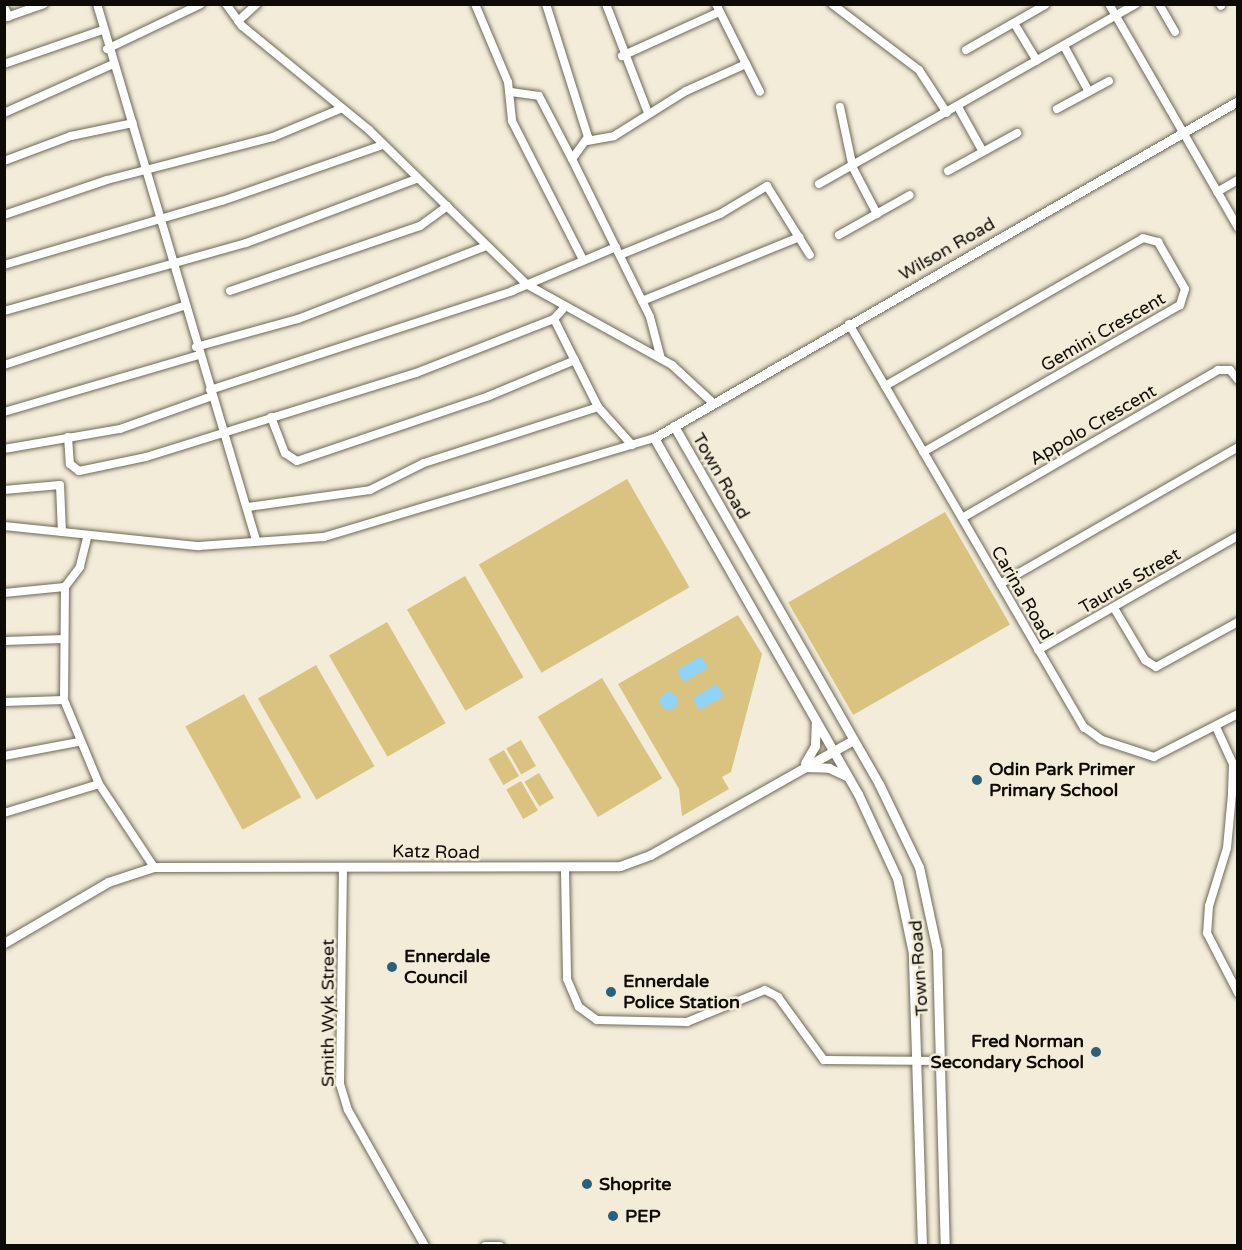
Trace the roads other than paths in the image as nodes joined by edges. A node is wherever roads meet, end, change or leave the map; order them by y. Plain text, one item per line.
1 (44, 4) edge
2 (97, 4) edge
3 (201, 4) edge
4 (226, 4) edge
5 (257, 4) edge
6 (475, 4) edge
7 (546, 4) edge
8 (606, 4) edge
9 (832, 4) edge
10 (1109, 4) edge
11 (1136, 4) edge
12 (1159, 4) edge
13 (1046, 5) edge
14 (4, 7) edge
15 (718, 8) edge
16 (1116, 16) junction
17 (7, 18) edge
18 (238, 21) junction
19 (1014, 23) junction
20 (103, 30) junction
21 (1175, 32) dead end
22 (1064, 46) junction
23 (107, 49) junction
24 (966, 50) dead end
25 (622, 56) junction
26 (1037, 61) junction
27 (4, 64) edge
28 (746, 64) junction
29 (111, 65) junction
30 (1110, 81) dead end
31 (511, 92) junction
32 (760, 92) dead end
33 (1089, 92) junction
34 (1238, 101) edge
35 (840, 107) dead end
36 (958, 107) junction
37 (340, 109) junction
38 (1057, 110) dead end
39 (4, 113) edge
40 (648, 113) junction
41 (947, 113) junction
42 (133, 123) junction
43 (1183, 132) junction
44 (1017, 133) dead end
45 (587, 141) junction
46 (380, 146) junction
47 (983, 152) junction
48 (572, 159) junction
49 (4, 161) edge
50 (853, 168) junction
51 (948, 171) dead end
52 (147, 172) junction
53 (416, 179) junction
54 (1238, 180) edge
55 (819, 184) dead end
56 (1217, 192) junction
57 (910, 195) dead end
58 (448, 206) junction
59 (877, 214) junction
60 (4, 215) edge
61 (160, 220) junction
62 (1238, 227) edge
63 (839, 235) dead end
64 (800, 237) junction
65 (486, 246) junction
66 (618, 251) junction
67 (810, 255) dead end
68 (583, 261) junction
69 (4, 265) edge
70 (172, 265) junction
71 (526, 284) junction
72 (231, 291) dead end
73 (642, 301) junction
74 (183, 306) junction
75 (564, 308) junction
76 (4, 311) edge
77 (554, 319) junction
78 (849, 324) junction
79 (197, 351) junction
80 (661, 359) junction
81 (575, 360) junction
82 (4, 365) edge
83 (1238, 380) edge
84 (885, 386) junction
85 (211, 393) junction
86 (713, 403) junction
87 (598, 407) junction
88 (4, 412) edge
89 (271, 417) junction
90 (674, 426) junction
91 (224, 432) junction
92 (68, 437) junction
93 (654, 438) junction
94 (632, 445) junction
95 (1238, 447) edge
96 (4, 448) edge
97 (923, 452) junction
98 (4, 490) edge
99 (248, 507) junction
100 (962, 518) junction
101 (4, 526) edge
102 (62, 532) junction
103 (1238, 536) edge
104 (87, 538) junction
105 (256, 540) junction
106 (1000, 584) junction
107 (64, 587) junction
108 (4, 592) edge
109 (1114, 608) junction
110 (1238, 622) edge
111 (64, 639) junction
112 (4, 641) edge
113 (1038, 650) junction
114 (64, 700) junction
115 (4, 702) edge
116 (1238, 714) edge
117 (816, 721) junction
118 (1216, 726) junction
119 (853, 740) junction
120 (78, 742) junction
121 (833, 750) junction
122 (4, 756) edge
123 (801, 767) junction
124 (848, 778) junction
125 (99, 783) junction
126 (1235, 795) edge
127 (4, 813) edge
128 (154, 867) junction
129 (343, 868) junction
130 (566, 871) junction
131 (4, 942) edge
132 (1238, 993) edge
133 (941, 1061) junction
134 (917, 1062) junction
135 (425, 1245) edge
136 (485, 1245) edge
137 (500, 1245) edge
138 (922, 1245) edge
139 (945, 1245) edge

1 - 17 street
2 - 20 street
3 - 23 street
4 - 18 street
5 - 18 street
6 - 31 street
7 - 45 street
8 - 25 street
9 - 41 street
10 - 16 street
11 - 16 street
12 - 21 street
13 - 19 street
14 - 17 street
15 - 25 street
15 - 28 street
16 - 22 street
16 - 43 street
18 - 37 street
19 - 24 street
19 - 26 street
20 - 23 street
20 - 27 street
22 - 26 street
22 - 33 street
23 - 29 street
25 - 40 street
26 - 36 street
28 - 32 street
28 - 40 street
29 - 39 street
29 - 42 street
30 - 33 street
31 - 48 street
31 - 68 street
33 - 38 street
34 - 43 street, Wilson Road
35 - 50 street
36 - 41 street
36 - 47 street
37 - 46 street
37 - 52 street
40 - 45 street
41 - 50 street
42 - 49 street
42 - 52 street
43 - 56 street
43 - 78 street, Wilson Road
44 - 47 street
45 - 48 street
46 - 53 street
46 - 61 street
47 - 51 street
48 - 66 street
50 - 55 street
50 - 59 street
52 - 60 street
52 - 61 street
53 - 58 street
53 - 70 street
54 - 56 street
56 - 62 street
57 - 59 street
58 - 65 street
58 - 72 street
59 - 63 street
61 - 69 street
61 - 70 street
64 - 66 street
64 - 67 street
64 - 73 street
65 - 71 street
65 - 79 street
66 - 68 street
66 - 73 street
68 - 71 street
70 - 74 street
70 - 76 street
71 - 75 street
71 - 85 street
73 - 80 street
74 - 79 street
74 - 82 street
75 - 77 street
75 - 80 street
77 - 81 street
77 - 89 street
78 - 84 street, Carina Road
78 - 86 street, Wilson Road
79 - 85 street
79 - 88 street
80 - 86 street
81 - 87 street
81 - 89 street
83 - 100 street, Appolo Crescent
84 - 97 street, Carina Road
84 - 97 street, Gemini Crescent
85 - 91 street
85 - 92 street
86 - 90 street, Wilson Road
87 - 94 street
87 - 99 street
89 - 91 street
90 - 93 street, Town Road
90 - 119 street, Town Road
91 - 92 street
91 - 99 street
92 - 96 street
93 - 94 street
93 - 117 street, Town Road
94 - 105 street
95 - 106 street
97 - 100 street, Carina Road
98 - 102 street
99 - 105 street
100 - 106 street, Carina Road
101 - 102 street
102 - 104 street
103 - 109 street, Taurus Street
104 - 105 street
104 - 107 street
106 - 113 street, Carina Road
107 - 108 street
107 - 111 street
109 - 110 street
109 - 113 street, Taurus Street
111 - 112 street
111 - 114 street
113 - 118 street, Carina Road
114 - 115 street
114 - 120 street
116 - 118 street, Carina Road
117 - 121 street, Town Road
117 - 123 street
118 - 126 street
119 - 121 street, Katz Road
119 - 133 street, Town Road
120 - 122 street
120 - 125 street
121 - 123 street, Katz Road
121 - 124 street, Town Road
123 - 124 street
123 - 130 street, Katz Road
124 - 134 street, Town Road
125 - 127 street
125 - 128 street
126 - 132 street
128 - 129 street, Katz Road
128 - 131 street, Katz Road
129 - 130 street, Katz Road
129 - 135 street, Smith Wyk Street
130 - 134 street
133 - 134 street
133 - 139 street, Town Road
134 - 138 street, Town Road
136 - 137 street

